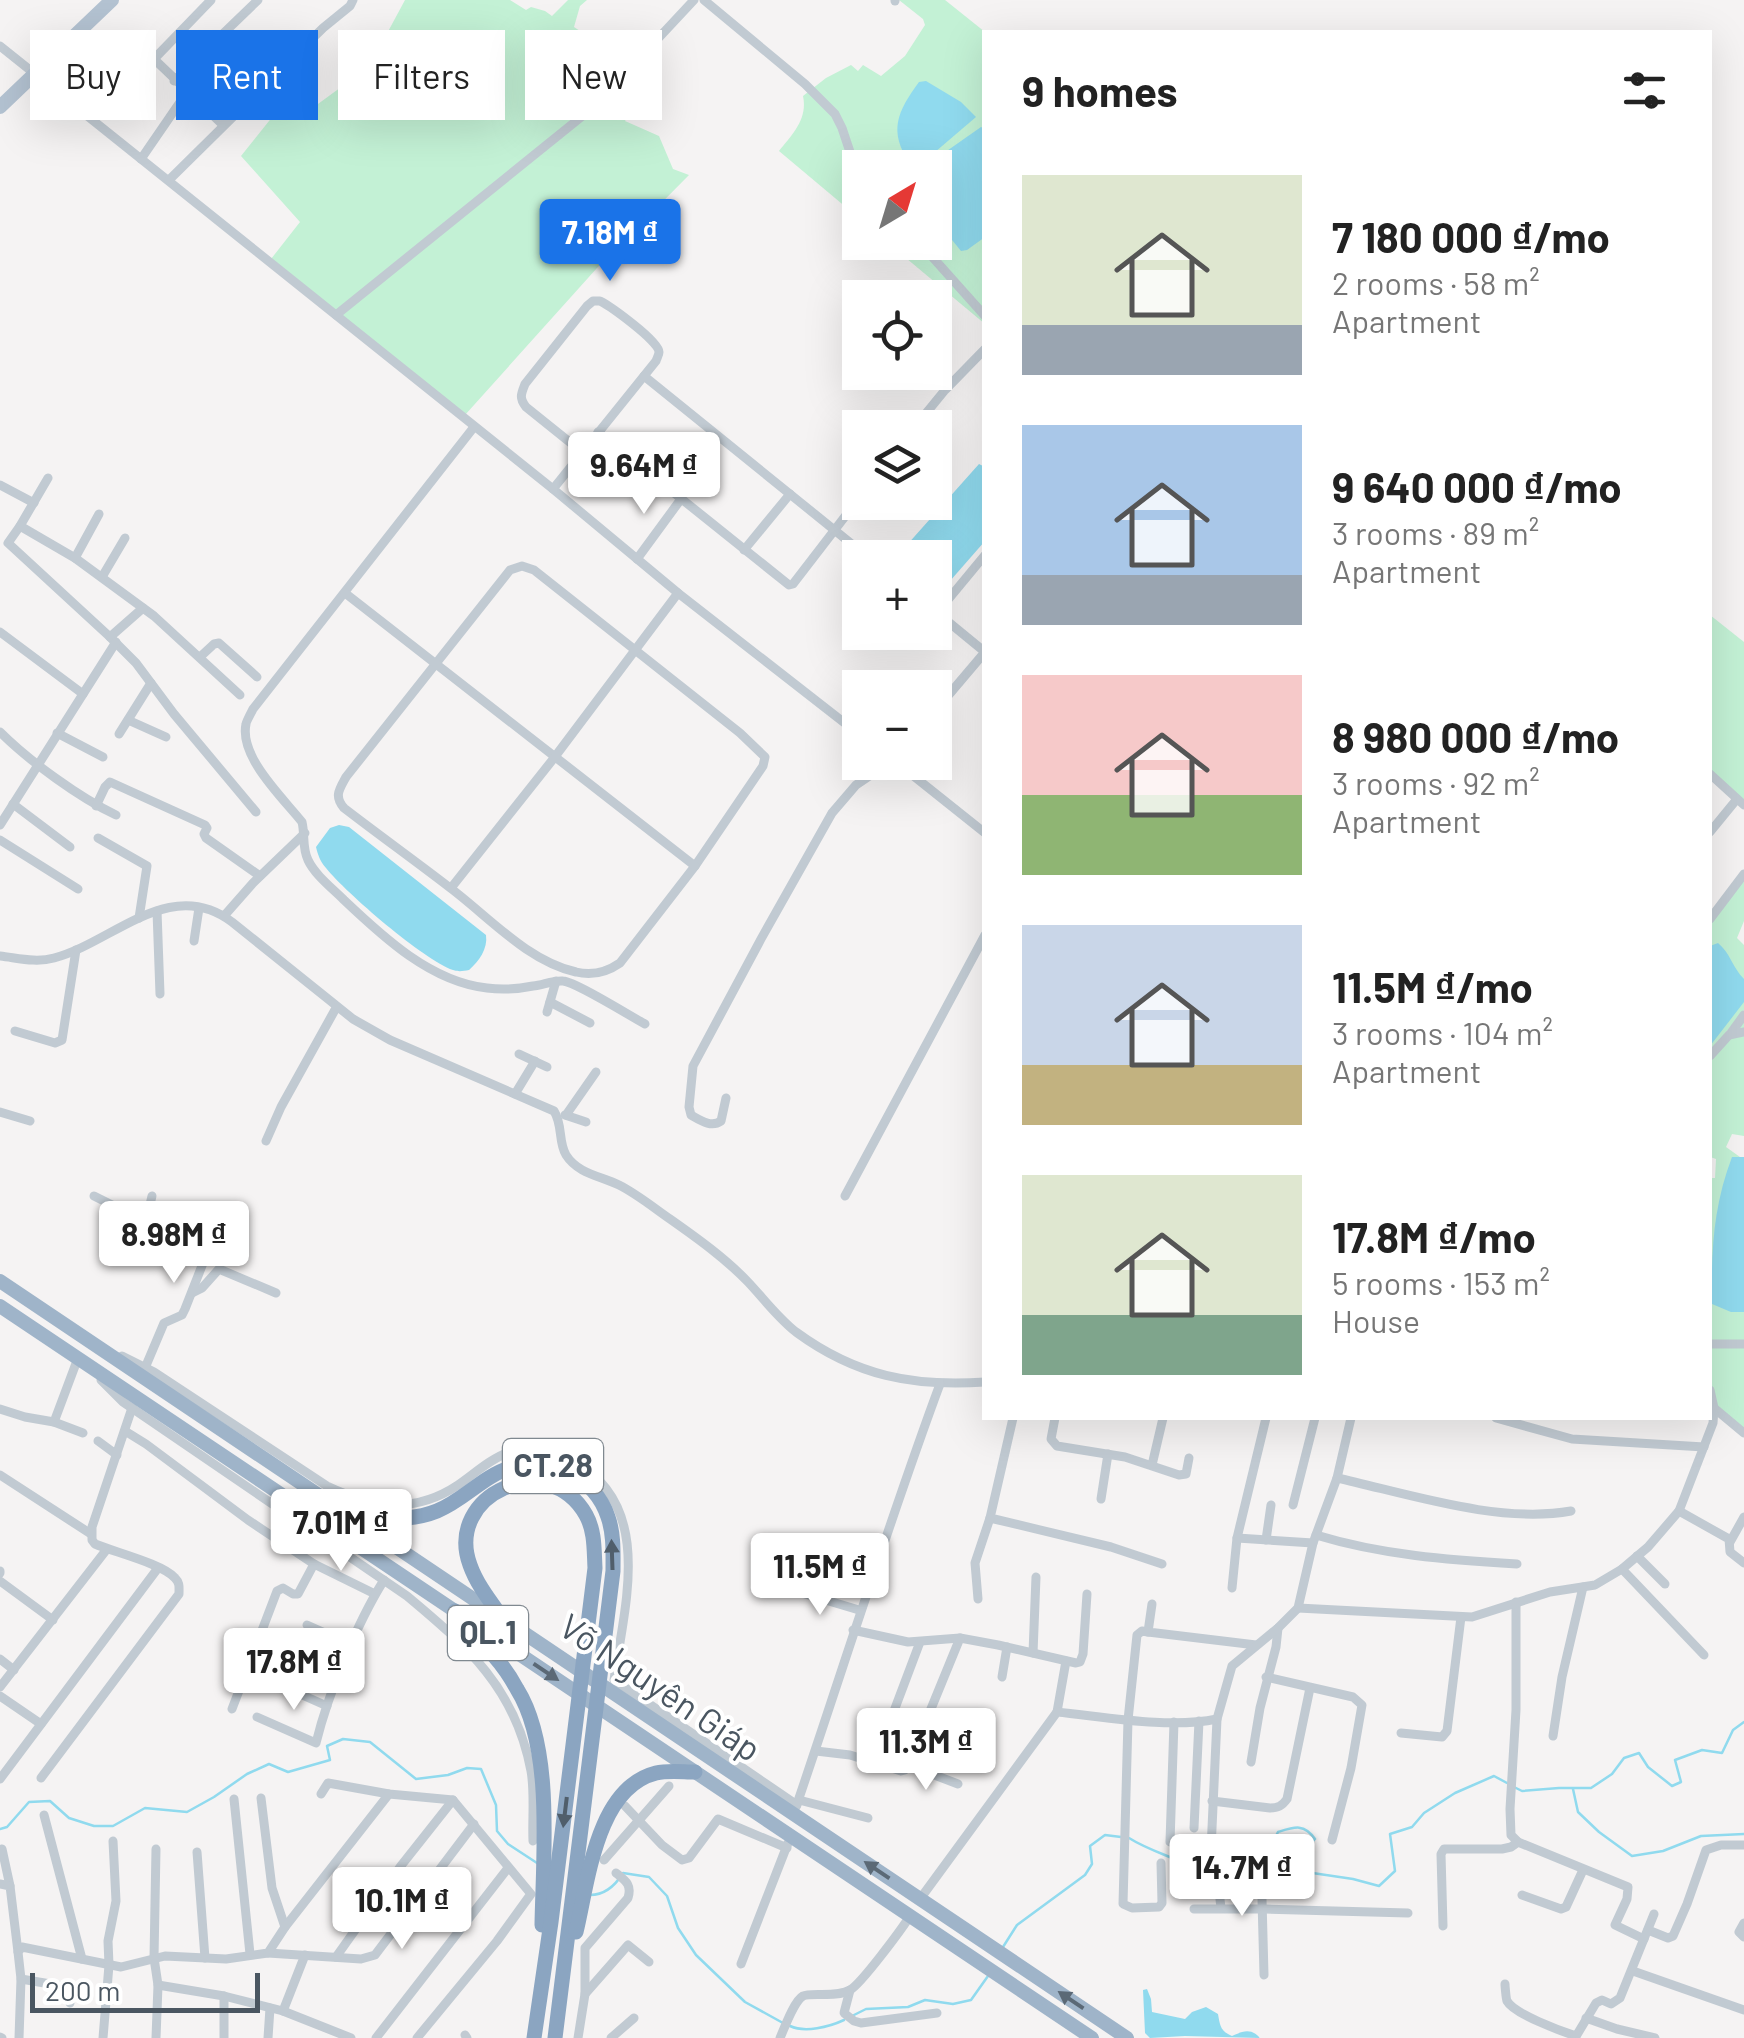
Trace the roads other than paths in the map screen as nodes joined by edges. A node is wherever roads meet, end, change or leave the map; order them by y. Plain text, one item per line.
1 (112, 0) edge
2 (211, 0) edge
3 (258, 0) edge
4 (352, 0) edge
5 (694, 0) edge
6 (704, 0) edge
7 (80, 30) edge
8 (0, 46) edge
9 (156, 57) edge
10 (156, 61) edge
11 (30, 71) edge
12 (30, 78) edge
13 (174, 81) joint
14 (0, 107) edge
15 (176, 108) edge
16 (93, 120) edge
17 (218, 120) edge
18 (223, 125) junction
19 (849, 150) edge
20 (141, 158) junction
21 (169, 180) junction
22 (935, 260) edge
23 (982, 313) edge
24 (336, 314) junction
25 (982, 352) edge
26 (644, 376) junction
27 (929, 410) edge
28 (474, 427) junction
29 (598, 432) junction
30 (582, 452) junction
31 (48, 478) dead end
32 (1, 486) edge
33 (553, 489) junction
34 (790, 494) junction
35 (681, 499) junction
36 (34, 503) junction
37 (99, 514) dead end
38 (842, 520) edge
39 (20, 526) junction
40 (834, 530) junction
41 (0, 534) edge
42 (125, 538) dead end
43 (846, 540) edge
44 (8, 543) junction
45 (744, 550) junction
46 (75, 558) junction
47 (982, 558) edge
48 (637, 559) junction
49 (102, 577) junction
50 (345, 593) junction
51 (678, 593) junction
52 (952, 593) edge
53 (143, 608) junction
54 (952, 625) edge
55 (0, 632) edge
56 (113, 639) junction
57 (636, 650) junction
58 (982, 650) edge
59 (982, 656) edge
60 (200, 658) junction
61 (435, 663) junction
62 (257, 677) dead end
63 (151, 682) junction
64 (952, 691) edge
65 (82, 694) junction
66 (240, 696) dead end
67 (128, 720) junction
68 (842, 721) edge
69 (0, 732) edge
70 (58, 734) junction
71 (119, 734) dead end
72 (166, 738) dead end
73 (104, 757) dead end
74 (554, 758) junction
75 (39, 765) junction
76 (1712, 776) edge
77 (866, 780) edge
78 (917, 780) edge
79 (1741, 802) edge
80 (13, 804) junction
81 (96, 806) junction
82 (256, 812) dead end
83 (116, 815) dead end
84 (0, 825) edge
85 (982, 830) edge
86 (1712, 830) edge
87 (305, 833) junction
88 (98, 838) dead end
89 (0, 840) edge
90 (70, 847) dead end
91 (695, 866) junction
92 (1744, 874) edge
93 (260, 876) junction
94 (450, 888) junction
95 (78, 889) dead end
96 (199, 908) junction
97 (156, 911) junction
98 (224, 916) junction
99 (1712, 916) edge
100 (139, 918) junction
101 (194, 940) dead end
102 (982, 940) edge
103 (76, 950) junction
104 (0, 956) edge
105 (556, 981) junction
106 (160, 994) dead end
107 (336, 1008) junction
108 (1744, 1015) edge
109 (590, 1023) dead end
110 (645, 1024) dead end
111 (15, 1031) dead end
112 (1744, 1032) edge
113 (1729, 1035) junction
114 (520, 1054) dead end
115 (1712, 1054) edge
116 (535, 1061) junction
117 (547, 1067) dead end
118 (596, 1072) dead end
119 (515, 1094) junction
120 (726, 1098) dead end
121 (554, 1111) junction
122 (0, 1112) edge
123 (566, 1115) junction
124 (30, 1121) dead end
125 (586, 1122) dead end
126 (266, 1141) dead end
127 (94, 1196) dead end
128 (152, 1196) dead end
129 (845, 1196) dead end
130 (225, 1207) dead end
131 (0, 1281) edge
132 (192, 1293) junction
133 (276, 1293) dead end
134 (0, 1306) edge
135 (81, 1336) junction
136 (1712, 1344) edge
137 (1744, 1344) edge
138 (80, 1359) junction
139 (146, 1368) junction
140 (982, 1382) edge
141 (940, 1384) junction
142 (1712, 1399) edge
143 (132, 1408) junction
144 (1714, 1408) junction
145 (0, 1409) edge
146 (1013, 1420) edge
147 (1054, 1420) edge
148 (1163, 1420) edge
149 (1266, 1420) edge
150 (1315, 1420) edge
151 (1351, 1420) edge
152 (1503, 1420) edge
153 (54, 1422) junction
154 (125, 1431) junction
155 (83, 1433) dead end
156 (1744, 1433) edge
157 (98, 1441) dead end
158 (1704, 1447) junction
159 (1108, 1454) junction
160 (117, 1455) junction
161 (1189, 1458) dead end
162 (1152, 1465) junction
163 (0, 1474) edge
164 (1337, 1478) junction
165 (1100, 1500) dead end
166 (1271, 1505) dead end
167 (1294, 1505) dead end
168 (1571, 1511) dead end
169 (1679, 1512) junction
170 (354, 1518) junction
171 (990, 1518) junction
172 (1744, 1518) edge
173 (90, 1534) junction
174 (1238, 1538) junction
175 (1314, 1539) junction
176 (1266, 1540) junction
177 (1730, 1542) junction
178 (106, 1549) junction
179 (1638, 1556) junction
180 (1744, 1563) edge
181 (314, 1564) junction
182 (1162, 1564) dead end
183 (1517, 1564) dead end
184 (158, 1568) junction
185 (1622, 1569) junction
186 (1036, 1577) dead end
187 (0, 1580) edge
188 (384, 1580) junction
189 (1665, 1584) dead end
190 (1583, 1587) junction
191 (1232, 1588) dead end
192 (792, 1590) dead end
193 (375, 1594) junction
194 (1087, 1594) dead end
195 (978, 1599) dead end
196 (1516, 1602) junction
197 (1152, 1604) dead end
198 (1298, 1608) junction
199 (454, 1610) junction
200 (860, 1610) junction
201 (1461, 1617) junction
202 (503, 1619) junction
203 (54, 1620) junction
204 (307, 1625) dead end
205 (1278, 1628) junction
206 (853, 1630) junction
207 (1148, 1632) junction
208 (960, 1638) junction
209 (920, 1642) junction
210 (352, 1645) junction
211 (1257, 1645) junction
212 (1007, 1646) junction
213 (1033, 1652) junction
214 (1704, 1655) dead end
215 (0, 1659) edge
216 (1066, 1662) junction
217 (14, 1670) junction
218 (246, 1674) junction
219 (1002, 1677) dead end
220 (1266, 1678) junction
221 (0, 1687) edge
222 (1310, 1688) junction
223 (0, 1697) edge
224 (327, 1706) junction
225 (232, 1709) dead end
226 (1057, 1712) junction
227 (257, 1717) dead end
228 (1217, 1718) junction
229 (1128, 1720) junction
230 (1199, 1721) junction
231 (1174, 1722) junction
232 (41, 1724) junction
233 (1401, 1733) dead end
234 (1553, 1736) dead end
235 (816, 1751) junction
236 (1252, 1762) dead end
237 (874, 1764) junction
238 (908, 1766) junction
239 (695, 1772) junction
240 (41, 1778) dead end
241 (0, 1779) edge
242 (958, 1784) dead end
243 (669, 1786) dead end
244 (321, 1794) dead end
245 (389, 1794) junction
246 (234, 1798) dead end
247 (261, 1798) dead end
248 (454, 1800) junction
249 (1212, 1801) junction
250 (625, 1806) dead end
251 (797, 1806) junction
252 (44, 1815) dead end
253 (868, 1818) dead end
254 (640, 1822) junction
255 (474, 1824) junction
256 (1194, 1828) dead end
257 (1332, 1840) dead end
258 (112, 1842) dead end
259 (788, 1842) junction
260 (1170, 1842) dead end
261 (1518, 1842) junction
262 (1744, 1845) edge
263 (538, 1846) junction
264 (2, 1848) edge
265 (156, 1849) dead end
266 (197, 1852) dead end
267 (1261, 1862) dead end
268 (1161, 1863) dead end
269 (597, 1865) junction
270 (508, 1868) junction
271 (1583, 1870) junction
272 (620, 1876) dead end
273 (5, 1885) edge
274 (1522, 1895) dead end
275 (920, 1899) junction
276 (1221, 1908) junction
277 (1262, 1909) junction
278 (1194, 1910) dead end
279 (1408, 1913) dead end
280 (1654, 1914) dead end
281 (910, 1916) junction
282 (1744, 1923) edge
283 (1443, 1926) dead end
284 (285, 1927) junction
285 (1646, 1934) junction
286 (1744, 1937) edge
287 (18, 1952) junction
288 (268, 1953) junction
289 (250, 1954) junction
290 (306, 1955) junction
291 (336, 1957) junction
292 (154, 1958) junction
293 (205, 1958) junction
294 (82, 1959) junction
295 (649, 1962) dead end
296 (741, 1964) dead end
297 (109, 1965) junction
298 (1633, 1970) junction
299 (1264, 1976) dead end
300 (21, 1979) junction
301 (1505, 1984) dead end
302 (158, 1985) junction
303 (850, 1990) junction
304 (540, 1993) junction
305 (584, 1994) junction
306 (224, 1996) junction
307 (560, 1996) junction
308 (70, 2003) dead end
309 (270, 2008) junction
310 (1744, 2010) edge
311 (284, 2011) junction
312 (937, 2013) dead end
313 (634, 2018) dead end
314 (1586, 2018) junction
315 (784, 2029) edge
316 (579, 2033) edge
317 (1578, 2036) edge
318 (19, 2038) edge
319 (103, 2038) edge
320 (156, 2038) edge
321 (224, 2038) edge
322 (268, 2038) edge
323 (351, 2038) edge
324 (376, 2038) edge
325 (418, 2038) edge
326 (534, 2038) edge
327 (555, 2038) edge
328 (588, 2038) edge
329 (611, 2038) edge
330 (1092, 2038) edge
331 (1127, 2038) edge
332 (1656, 2038) edge

1 - 7 main road
2 - 9 street
3 - 13 street
4 - 18 street
5 - 24 street
6 - 19 street
8 - 11 street
10 - 13 street
12 - 14 main road
15 - 20 street
16 - 20 street
17 - 18 street
18 - 21 street
20 - 21 street
21 - 24 street
22 - 23 street
24 - 28 street
25 - 27 street
26 - 29 street
26 - 30 street
26 - 34 street
28 - 33 street
28 - 50 street
29 - 30 street
29 - 35 street
30 - 33 street
31 - 36 street
32 - 36 street
33 - 48 street
34 - 40 street
34 - 45 street
35 - 45 street
35 - 48 street
36 - 39 street
37 - 46 street
38 - 40 street
39 - 44 street
39 - 46 street
40 - 43 street
40 - 45 street
41 - 44 street
42 - 49 street
44 - 56 street
46 - 49 street
47 - 52 street
48 - 51 street
49 - 53 street
50 - 61 street
50 - 87 street
51 - 57 street
51 - 68 street
53 - 56 street
53 - 60 street
54 - 58 street
55 - 65 street
56 - 63 street
56 - 65 street
57 - 61 street
57 - 74 street
57 - 91 street
59 - 64 street
60 - 62 street
60 - 66 street
61 - 74 street
61 - 94 street
63 - 67 street
63 - 82 street
65 - 70 street
67 - 71 street
67 - 72 street
69 - 75 street
70 - 73 street
70 - 75 street
74 - 91 street
74 - 94 street
75 - 80 street
75 - 81 street
76 - 79 street
77 - 120 street
78 - 85 street
79 - 86 street
80 - 84 street
80 - 90 street
81 - 83 street
81 - 93 street
87 - 93 street
87 - 105 street
88 - 100 street
89 - 95 street
91 - 94 street
92 - 99 street
93 - 98 street
96 - 97 street
96 - 98 street
96 - 101 street
97 - 100 street
97 - 106 street
98 - 107 street
100 - 103 street
102 - 129 street
103 - 104 street
103 - 111 street
105 - 109 street
105 - 110 street
107 - 119 street
107 - 126 street
108 - 113 street
112 - 113 street
113 - 115 street
114 - 116 street
116 - 117 street
116 - 119 street
118 - 123 street
119 - 121 street
121 - 123 street
121 - 141 street
122 - 124 street
123 - 125 street
127 - 128 street
130 - 132 street
131 - 135 highway, Võ Nguyên Giáp / QL.1
132 - 133 street
132 - 139 street
134 - 138 highway, Võ Nguyên Giáp / QL.1
135 - 139 street
135 - 170 highway, Võ Nguyên Giáp / QL.1
136 - 137 street
138 - 143 street
138 - 153 street
138 - 199 highway, Võ Nguyên Giáp / QL.1
139 - 251 street
140 - 141 street
141 - 200 street
142 - 144 street
143 - 154 street
143 - 188 street
144 - 156 street
144 - 158 street
145 - 153 street
146 - 171 street
147 - 159 street
148 - 162 street
149 - 174 street
150 - 167 street
151 - 164 street
152 - 158 street
153 - 155 street
154 - 160 street
154 - 181 street
157 - 160 street
158 - 169 street
159 - 162 street
159 - 165 street
160 - 173 street
161 - 162 street
163 - 173 street
164 - 168 street
164 - 175 street
166 - 176 street
169 - 177 street
169 - 179 street
170 - 202 highway, Võ Nguyên Giáp / QL.1
307 -> 170 highway, CT.28
171 - 182 street
171 - 195 street
172 - 177 street
173 - 178 street
174 - 176 street
174 - 191 street
175 - 176 street
175 - 183 street
175 - 198 street
177 - 180 street
178 - 184 street
178 - 203 street
179 - 185 street
179 - 189 street
181 - 193 street
181 - 218 street
184 - 232 street
184 - 240 street
185 - 190 street
185 - 214 street
186 - 213 street
187 - 203 street
188 - 193 street
188 - 263 street
190 - 196 street
190 - 234 street
192 - 200 street
193 - 210 street
194 - 216 street
196 - 201 street
196 - 261 street
197 - 207 street
198 - 201 street
198 - 205 street
199 -> 239 highway, Võ Nguyên Giáp / QL.1
199 - 263 highway, CT.28
200 - 206 street
201 - 233 street
202 - 251 highway, Võ Nguyên Giáp / QL.1
202 -> 304 highway, CT.28
203 - 217 street
204 - 210 street
205 - 211 street
205 - 220 street
206 - 209 street
206 - 235 street
207 - 211 street
207 - 229 street
208 - 209 street
208 - 212 street
208 - 238 street
209 - 237 street
210 - 224 street
211 - 228 street
212 - 213 street
212 - 219 street
213 - 216 street
215 - 217 street
216 - 226 street
217 - 221 street
218 - 224 street
218 - 225 street
220 - 222 street
220 - 236 street
222 - 249 street
222 - 257 street
223 - 232 street
224 - 227 street
226 - 229 street
226 - 275 street
228 - 230 street
228 - 249 street
229 - 231 street
229 - 268 street
230 - 231 street
230 - 256 street
231 - 260 street
232 - 241 street
235 - 237 street
235 - 251 street
237 - 238 street
238 - 242 street
239 - 259 highway, Võ Nguyên Giáp / QL.1
239 - 269 highway, CT.28
243 - 254 street
244 - 245 street
245 - 248 street
245 - 284 street
246 - 289 street
247 - 284 street
248 - 255 street
248 - 291 street
249 - 276 street
250 - 254 street
251 - 253 street
275 -> 251 highway, Võ Nguyên Giáp / QL.1
252 - 294 street
254 - 259 street
254 - 269 street
255 - 270 street
255 - 291 street
258 - 297 street
259 - 281 highway, Võ Nguyên Giáp / QL.1
259 - 296 street
261 - 271 street
261 - 283 street
262 - 285 street
263 - 304 highway, CT.28
264 - 273 street
265 - 292 street
266 - 293 street
267 - 277 street
269 - 307 highway, CT.28
270 - 324 street
270 - 325 street
271 - 274 street
271 - 285 street
272 - 305 street
273 - 287 street
331 -> 275 highway, Võ Nguyên Giáp / QL.1
276 - 277 street
276 - 278 street
277 - 279 street
277 - 299 street
280 - 285 street
281 - 303 street
281 - 330 highway, Võ Nguyên Giáp / QL.1
282 - 286 street
284 - 288 street
285 - 298 street
287 - 294 street
287 - 300 street
288 - 289 street
288 - 290 street
289 - 293 street
290 - 291 street
290 - 311 street
292 - 293 street
292 - 297 street
292 - 302 street
294 - 297 street
295 - 305 street
297 - 319 street
298 - 310 street
298 - 314 street
300 - 308 street
300 - 318 street
301 - 317 street
302 - 306 street
302 - 320 street
303 - 312 street
303 - 315 street
304 - 326 highway, CT.28
305 - 316 street
306 - 309 street
306 - 321 street
307 - 327 highway, CT.28
309 - 311 street
309 - 322 street
311 - 323 street
313 - 329 street
314 - 317 street
314 - 332 street
316 - 328 street

